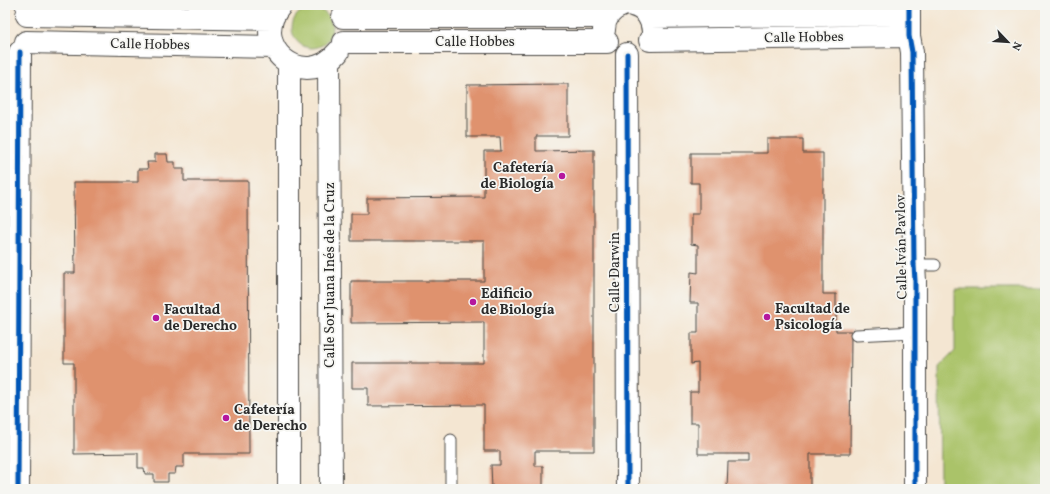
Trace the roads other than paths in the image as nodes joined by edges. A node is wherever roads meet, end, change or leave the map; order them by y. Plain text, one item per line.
1 (22, 8) edge
2 (631, 9) edge
3 (909, 9) edge
4 (339, 11) edge
5 (276, 12) edge
6 (909, 36) junction
7 (650, 40) junction
8 (344, 42) junction
9 (607, 42) junction
10 (274, 47) junction
11 (17, 49) edge
12 (627, 54) junction
13 (329, 62) junction
14 (289, 64) junction
15 (915, 332) junction
16 (856, 334) dead end
17 (451, 440) dead end
18 (18, 489) edge
19 (289, 489) edge
20 (332, 489) edge
21 (451, 489) edge
22 (628, 489) edge
23 (915, 489) edge

1 - 5 street, Calle Hobbes
1 - 11 street
2 - 3 street, Calle Hobbes
2 - 4 street, Calle Hobbes
2 - 7 street
2 - 9 street
3 - 6 street, Calle Iván Pavlov
4 - 8 street
5 - 10 street
6 - 7 street, Calle Hobbes
6 - 15 street, Calle Iván Pavlov
7 - 12 street
8 - 9 street, Calle Hobbes
8 - 13 street
9 - 12 street
10 - 11 street, Calle Hobbes
10 - 14 street
11 - 18 street
12 - 22 street, Calle Darwin
13 - 14 street
13 - 20 street, Calle Sor Juana Inés de la Cruz
14 - 19 street
15 - 16 lane
15 - 23 street, Calle Iván Pavlov
17 - 21 lane

